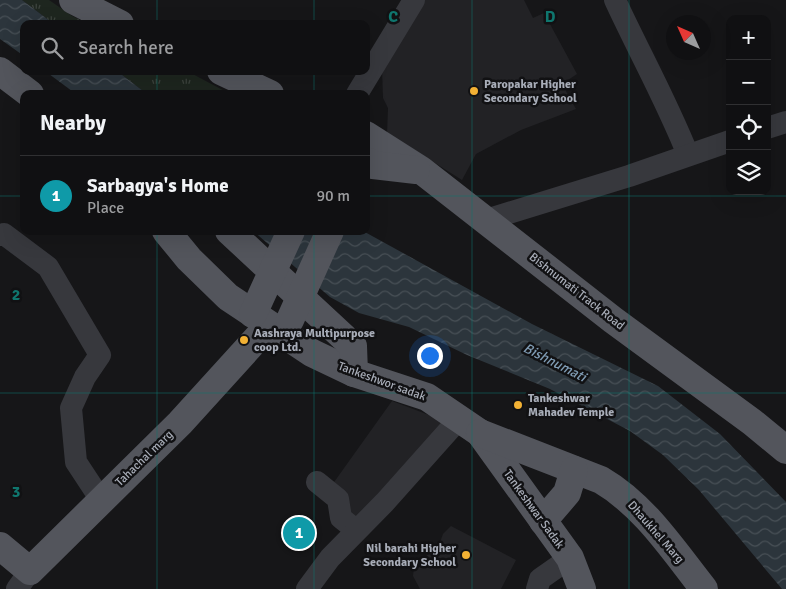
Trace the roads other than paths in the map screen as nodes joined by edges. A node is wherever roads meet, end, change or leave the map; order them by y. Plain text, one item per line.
1 (73, 0) edge
2 (414, 0) edge
3 (614, 0) edge
4 (112, 20) edge
5 (0, 71) edge
6 (370, 74) edge
7 (230, 75) edge
8 (369, 75) edge
9 (25, 90) edge
10 (261, 90) edge
11 (360, 90) edge
12 (786, 122) edge
13 (771, 127) edge
14 (726, 142) edge
15 (370, 146) edge
16 (688, 155) junction
17 (486, 220) junction
18 (0, 234) edge
19 (169, 235) edge
20 (233, 235) edge
21 (290, 235) edge
22 (328, 235) edge
23 (274, 323) junction
24 (354, 373) junction
25 (469, 426) junction
26 (786, 450) edge
27 (574, 470) junction
28 (317, 482) dead end
29 (102, 500) junction
30 (543, 521) junction
31 (356, 530) junction
32 (0, 546) edge
33 (570, 558) junction
34 (23, 580) edge
35 (307, 589) edge
36 (537, 589) edge
37 (582, 589) edge
38 (704, 589) edge

1 - 4 main road
2 - 6 street
3 - 16 street
5 - 9 main road
7 - 10 main road
8 - 11 street
12 - 13 street
14 - 16 street
15 - 17 main road, Bishnumati Track Road
16 - 17 street
17 - 26 main road, Bishnumati Track Road
18 - 29 street
19 - 23 main road
20 - 24 main road
21 - 23 main road, bridge
22 - 23 main road, bridge
23 - 24 main road, Tankeshwor sadak
23 - 29 main road, Tahachal marg
24 - 25 main road, Tankeshwor sadak
25 - 27 main road, Dhaukhel Marg
25 - 30 main road, Tankeshwar Sadak
25 - 31 street
27 - 30 main road
27 - 38 main road, Dhaukhel Marg
28 - 31 street
29 - 34 main road, Tahachal marg
30 - 33 main road, Tankeshwar Sadak
31 - 35 street
32 - 34 main road
33 - 36 street
33 - 37 main road, Tankeshwar Sadak

